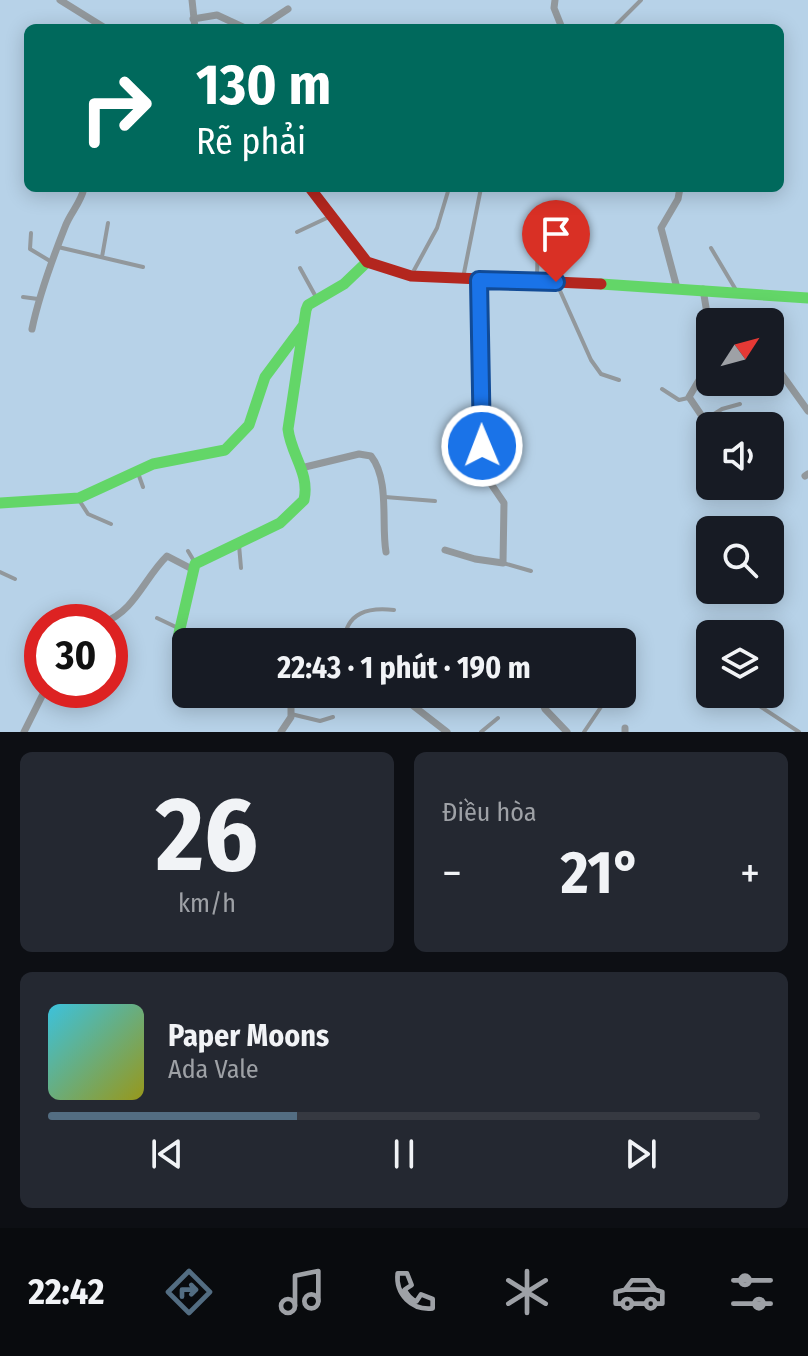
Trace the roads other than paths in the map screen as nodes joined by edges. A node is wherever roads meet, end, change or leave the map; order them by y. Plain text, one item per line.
1 (60, 0) edge
2 (555, 0) edge
3 (641, 0) edge
4 (191, 1) edge
5 (75, 4) edge
6 (288, 9) dead end
7 (193, 19) junction
8 (100, 24) edge
9 (194, 24) edge
10 (236, 24) edge
11 (265, 24) edge
12 (560, 24) edge
13 (617, 24) edge
14 (82, 192) edge
15 (313, 192) edge
16 (446, 192) edge
17 (480, 192) edge
18 (679, 192) edge
19 (333, 215) junction
20 (108, 223) dead end
21 (297, 232) dead end
22 (31, 233) dead end
23 (538, 236) dead end
24 (58, 247) junction
25 (711, 248) dead end
26 (102, 257) junction
27 (52, 262) junction
28 (367, 262) junction
29 (143, 267) dead end
30 (300, 268) dead end
31 (411, 276) junction
32 (462, 280) junction
33 (479, 280) junction
34 (537, 281) junction
35 (556, 282) junction
36 (677, 288) junction
37 (703, 289) junction
38 (737, 292) junction
39 (23, 297) dead end
40 (40, 298) junction
41 (808, 298) edge
42 (317, 299) junction
43 (706, 308) edge
44 (304, 325) junction
45 (32, 329) dead end
46 (784, 377) edge
47 (619, 380) dead end
48 (696, 385) edge
49 (662, 389) dead end
50 (689, 397) junction
51 (740, 404) dead end
52 (808, 411) edge
53 (699, 412) edge
54 (717, 412) edge
55 (482, 446) junction
56 (497, 467) dead end
57 (301, 468) junction
58 (137, 471) junction
59 (143, 487) dead end
60 (382, 497) junction
61 (79, 498) junction
62 (435, 501) dead end
63 (0, 503) edge
64 (111, 524) dead end
65 (238, 543) junction
66 (445, 550) dead end
67 (188, 551) dead end
68 (386, 552) dead end
69 (503, 563) junction
70 (193, 566) junction
71 (241, 568) dead end
72 (531, 571) dead end
73 (0, 572) edge
74 (15, 579) dead end
75 (128, 607) edge
76 (394, 610) dead end
77 (157, 618) dead end
78 (178, 628) edge
79 (180, 628) edge
80 (346, 628) edge
81 (36, 708) edge
82 (291, 708) edge
83 (416, 708) edge
84 (545, 708) edge
85 (600, 708) edge
86 (763, 708) edge
87 (291, 714) junction
88 (333, 717) dead end
89 (498, 718) dead end
90 (24, 732) edge
91 (281, 732) edge
92 (447, 732) edge
93 (481, 732) edge
94 (567, 732) edge
95 (584, 732) edge
96 (799, 732) edge

1 - 5 street
2 - 12 street
3 - 13 lane
4 - 7 street
5 - 8 street
6 - 11 street
7 - 9 street
7 - 10 street
14 - 24 street
15 - 19 street
16 - 31 lane
17 - 32 lane
18 - 36 street
19 - 21 lane
19 - 28 street
20 - 26 lane
22 - 27 lane
23 - 34 lane
24 - 26 lane
24 - 27 street
25 - 38 lane
26 - 29 lane
27 - 40 street
28 - 31 street
28 - 42 street
30 - 42 lane
31 - 32 street
32 - 33 street
33 - 34 street
33 - 55 street
34 - 35 street
35 - 36 street
35 - 47 lane
36 - 37 street
37 - 38 street
37 - 43 street
38 - 41 street
39 - 40 lane
40 - 45 street
42 - 44 street
44 - 57 street
44 - 58 street
46 - 52 street
48 - 50 street
49 - 50 lane
50 - 53 street
51 - 54 lane
55 - 56 lane
55 - 69 street
57 - 60 street
57 - 65 street
58 - 59 lane
58 - 61 street
60 - 62 lane
60 - 68 street
61 - 63 street
61 - 64 lane
65 - 70 street
65 - 71 lane
66 - 69 street
67 - 70 lane
69 - 72 lane
70 - 75 street
70 - 79 street
73 - 74 lane
76 - 80 lane
77 - 78 lane
81 - 90 street
82 - 87 street
83 - 92 street
84 - 94 street
85 - 95 lane
86 - 96 lane
87 - 88 lane
87 - 91 street
89 - 93 lane

